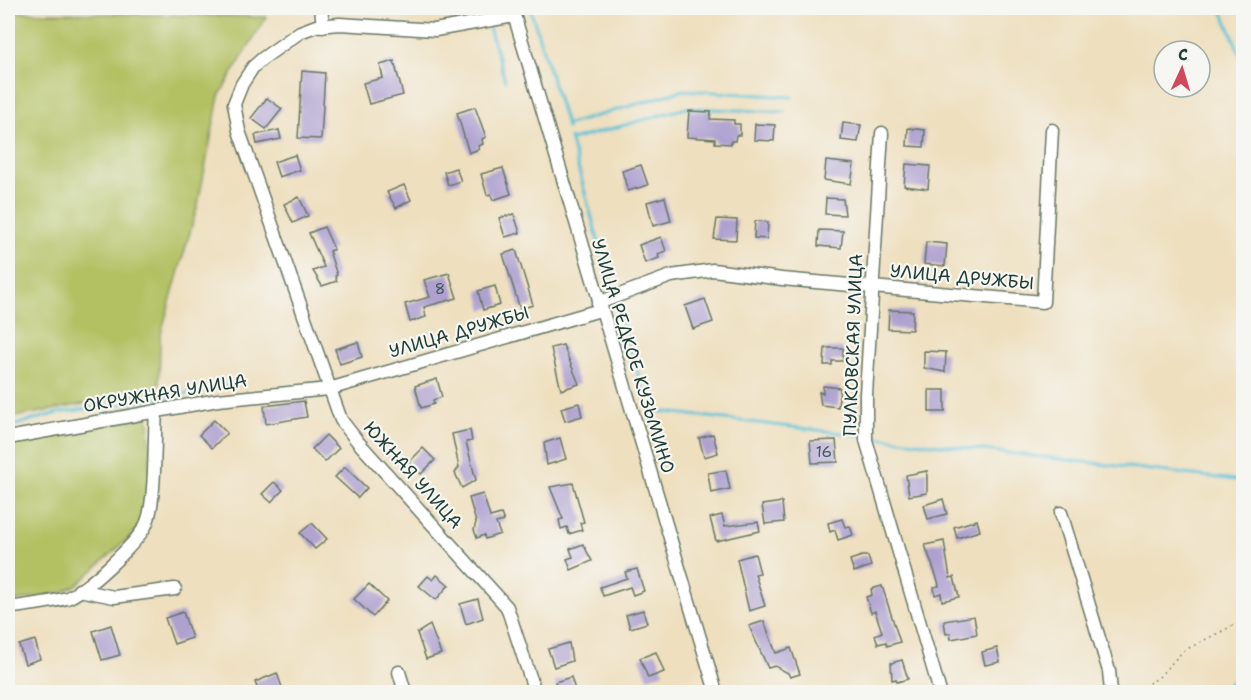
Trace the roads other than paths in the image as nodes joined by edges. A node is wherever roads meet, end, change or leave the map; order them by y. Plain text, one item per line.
1 (321, 8) edge
2 (513, 11) edge
3 (323, 26) junction
4 (1052, 130) dead end
5 (882, 133) dead end
6 (872, 287) junction
7 (599, 306) junction
8 (328, 388) junction
9 (156, 411) junction
10 (8, 438) edge
11 (1061, 513) dead end
12 (175, 589) dead end
13 (74, 594) junction
14 (8, 608) edge
15 (399, 672) dead end
16 (405, 693) edge
17 (536, 693) edge
18 (716, 693) edge
19 (940, 693) edge
20 (1111, 693) edge

1 - 3 street
2 - 3 street, ЮЖНАЯ УЛИЦА
2 - 7 street, УЛИЦА РЕДКОЕ КУЗЬМИНО
3 - 8 street, ЮЖНАЯ УЛИЦА
4 - 6 street, УЛИЦА ДРУЖБЫ
5 - 6 street, ПУЛКОВСКАЯ УЛИЦА
6 - 7 street, УЛИЦА ДРУЖБЫ
6 - 19 street, ПУЛКОВСКАЯ УЛИЦА
7 - 8 street, УЛИЦА ДРУЖБЫ
7 - 18 street, УЛИЦА РЕДКОЕ КУЗЬМИНО
8 - 9 street, ОКРУЖНАЯ УЛИЦА
8 - 17 street, ЮЖНАЯ УЛИЦА
9 - 10 street, ОКРУЖНАЯ УЛИЦА
9 - 13 street
11 - 20 street
12 - 13 street
13 - 14 street
15 - 16 street

